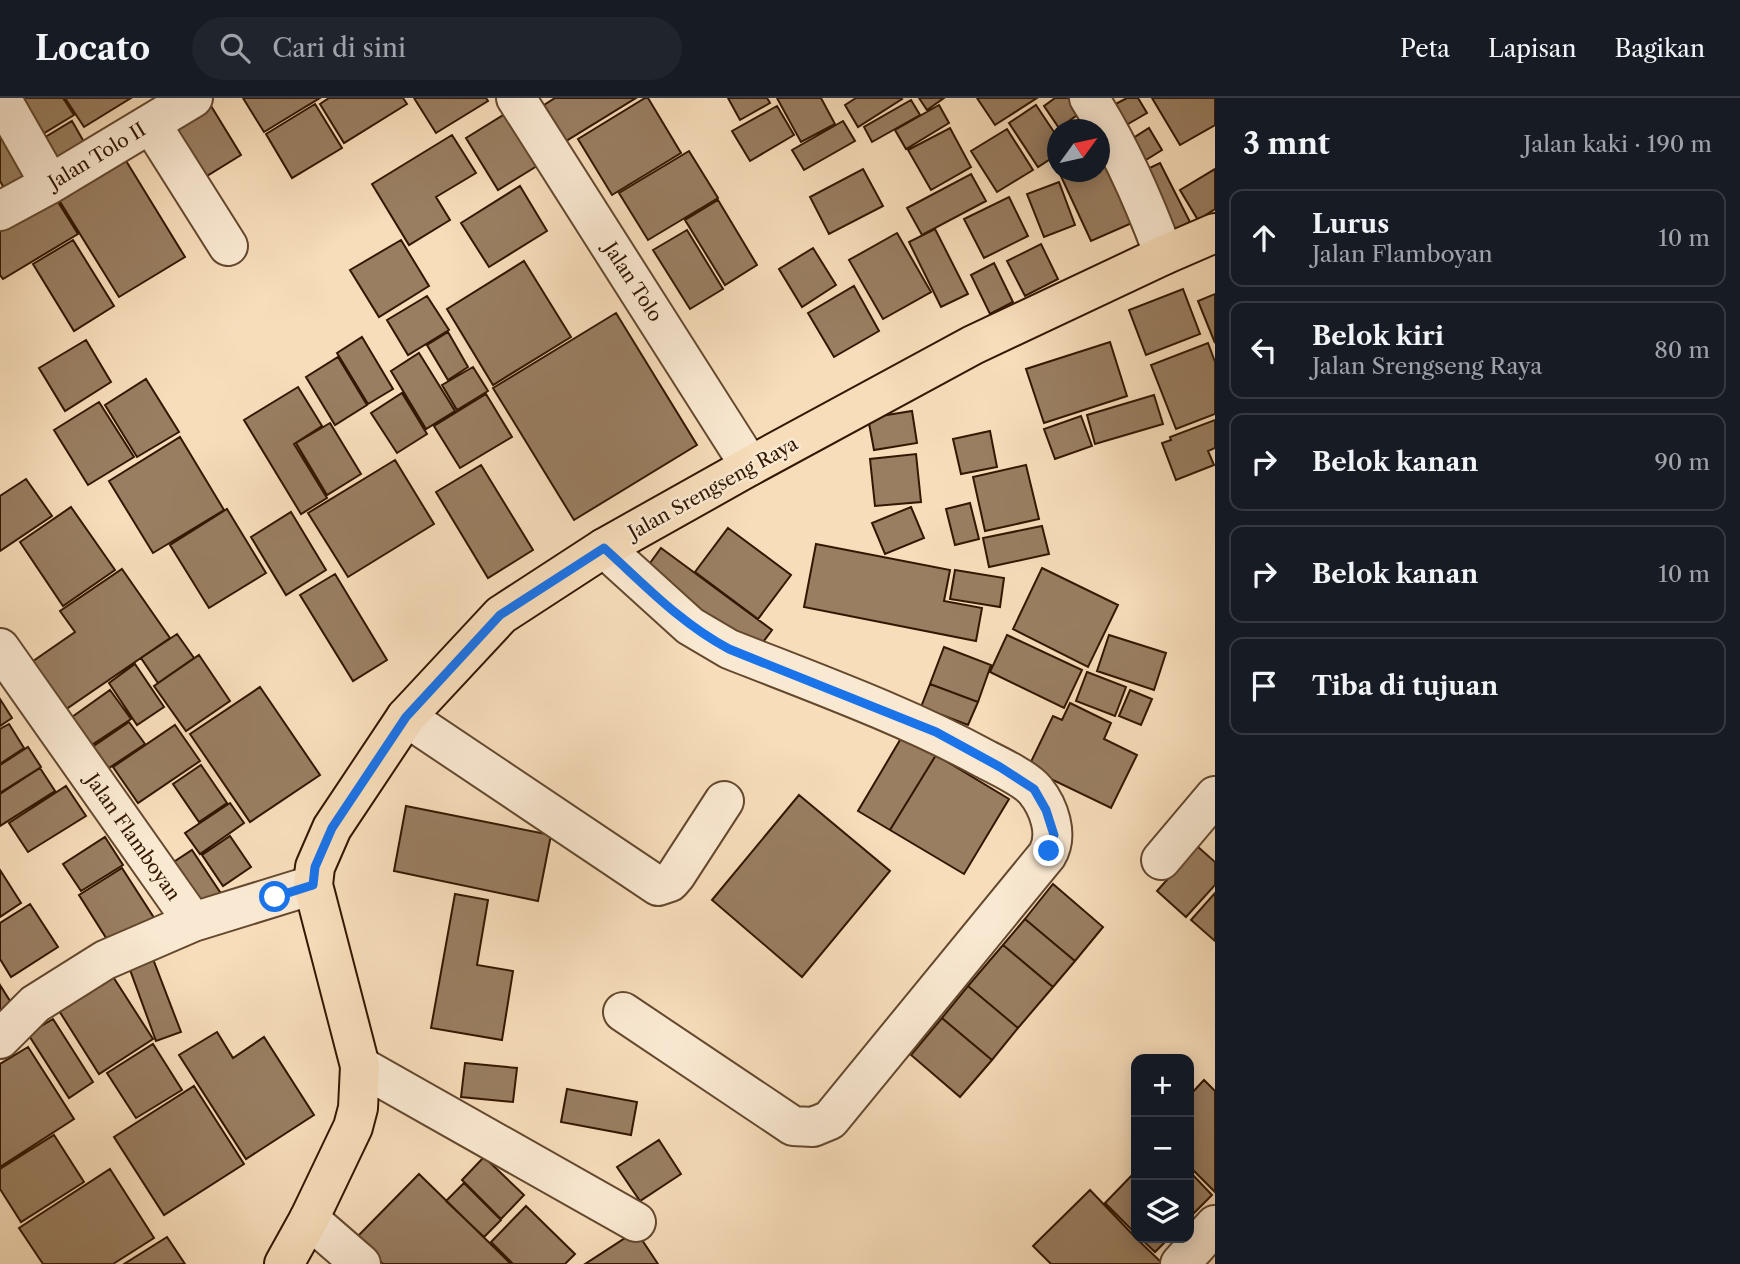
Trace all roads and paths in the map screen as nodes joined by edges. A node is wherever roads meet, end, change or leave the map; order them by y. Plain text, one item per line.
1 (1, 98) edge
2 (193, 98) edge
3 (516, 98) edge
4 (1089, 98) edge
5 (152, 124) junction
6 (50, 184) junction
7 (0, 211) edge
8 (1215, 233) edge
9 (228, 246) dead end
10 (1164, 255) junction
11 (750, 466) junction
12 (604, 548) junction
13 (1, 653) edge
14 (406, 717) junction
15 (1215, 796) edge
16 (724, 801) dead end
17 (1161, 860) dead end
18 (313, 885) junction
19 (193, 922) junction
20 (623, 1012) dead end
21 (0, 1039) edge
22 (360, 1066) junction
23 (309, 1219) junction
24 (636, 1222) dead end
25 (1215, 1225) edge
26 (284, 1264) edge
27 (361, 1264) edge
28 (1180, 1264) edge

1 - 6 street
2 - 5 street, Jalan Tolo II
3 - 11 street, Jalan Tolo
4 - 10 street
5 - 6 street, Jalan Tolo II
5 - 9 street
6 - 7 street, Jalan Tolo II
8 - 10 main road, Jalan Srengseng Raya
10 - 11 main road, Jalan Srengseng Raya
11 - 12 main road, Jalan Srengseng Raya
12 - 14 main road, Jalan Srengseng Raya
12 - 20 street
13 - 19 street, Jalan Flamboyan
14 - 16 street
14 - 18 main road, Jalan Srengseng Raya
15 - 17 street
18 - 19 street
18 - 22 main road, Jalan Srengseng Raya
19 - 21 street
22 - 23 main road, Jalan Srengseng Raya
22 - 24 street
23 - 26 main road, Jalan Srengseng Raya
23 - 27 street
25 - 28 street

